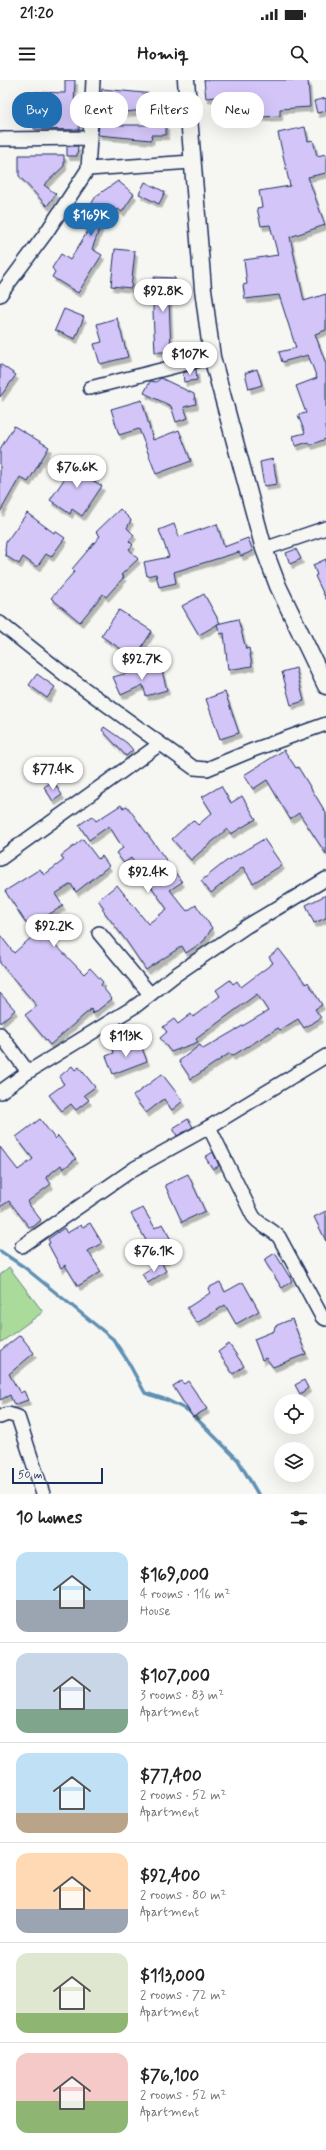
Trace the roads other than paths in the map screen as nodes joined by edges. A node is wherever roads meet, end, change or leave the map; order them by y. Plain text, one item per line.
1 (93, 80) edge
2 (186, 80) edge
3 (90, 138) junction
4 (0, 140) edge
5 (192, 162) junction
6 (88, 169) junction
7 (0, 295) edge
8 (212, 357) junction
9 (90, 388) dead end
10 (326, 528) edge
11 (264, 549) junction
12 (0, 623) edge
13 (326, 686) edge
14 (326, 724) edge
15 (160, 744) junction
16 (0, 859) edge
17 (326, 879) edge
18 (99, 933) dead end
19 (150, 994) junction
20 (0, 1034) edge
21 (326, 1056) edge
22 (28, 1072) junction
23 (0, 1092) edge
24 (209, 1127) junction
25 (22, 1246) dead end
26 (326, 1319) edge
27 (0, 1417) edge
28 (43, 1494) edge

1 - 3 street
2 - 5 street
3 - 4 street
3 - 6 street
5 - 6 street
5 - 8 street
6 - 7 street
8 - 9 street
8 - 11 street
10 - 11 street
11 - 13 street
12 - 15 street
14 - 15 street
15 - 16 street
17 - 19 street
18 - 19 street
19 - 22 street
20 - 22 street
21 - 24 street
22 - 23 street
24 - 25 street
24 - 26 street
27 - 28 street

